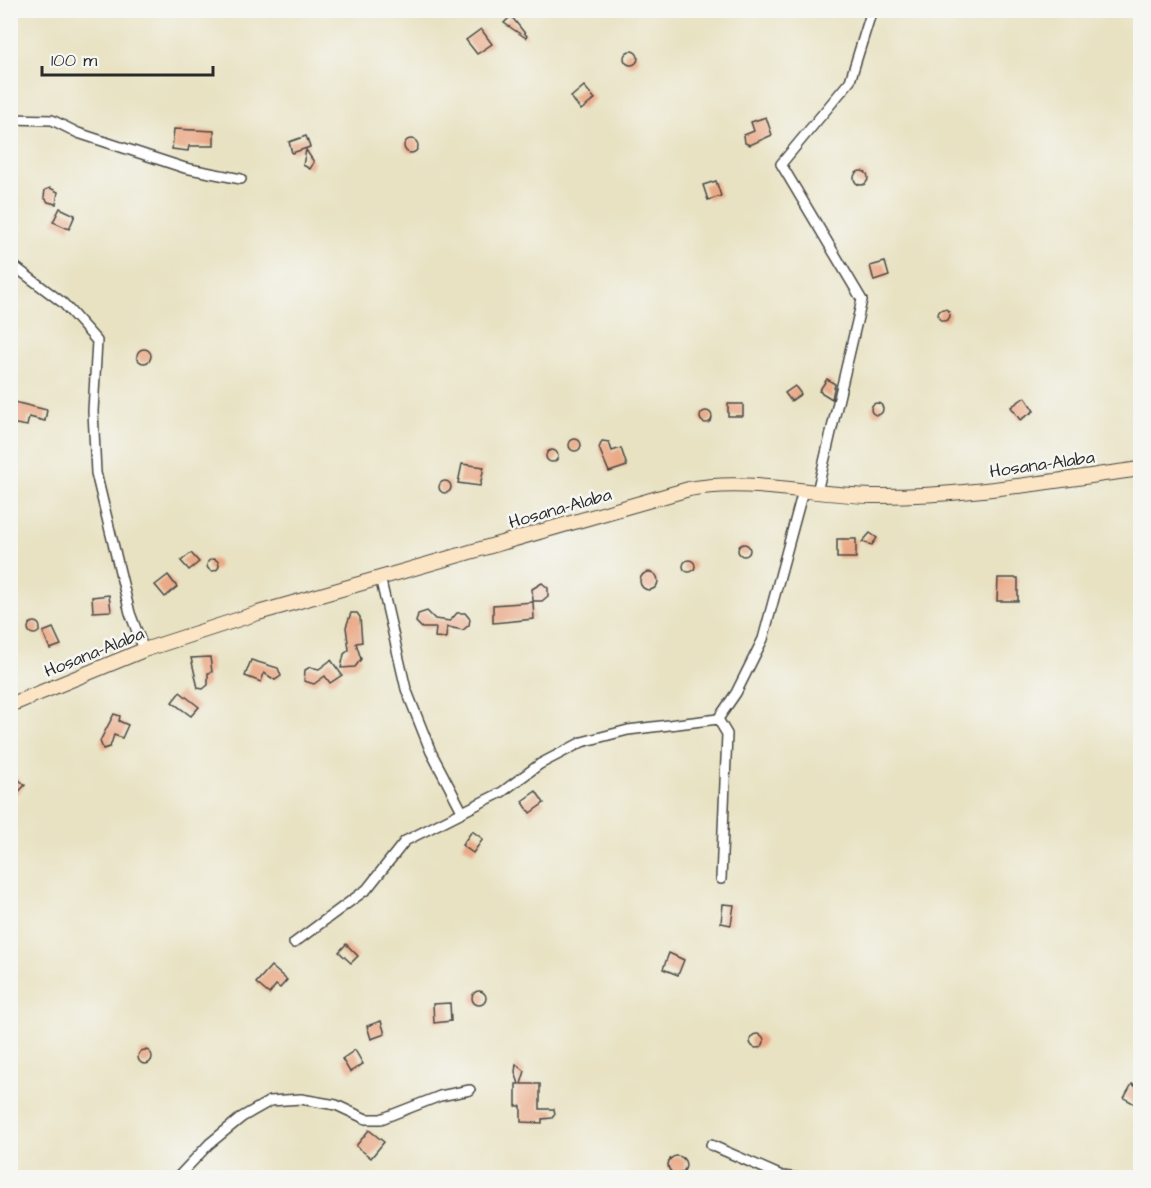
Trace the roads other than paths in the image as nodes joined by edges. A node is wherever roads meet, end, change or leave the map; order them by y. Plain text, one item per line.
1 (872, 10) edge
2 (10, 119) edge
3 (241, 179) dead end
4 (10, 263) edge
5 (1140, 469) edge
6 (802, 491) junction
7 (817, 492) junction
8 (380, 577) junction
9 (144, 650) junction
10 (10, 705) edge
11 (718, 719) junction
12 (462, 811) junction
13 (721, 879) dead end
14 (294, 943) dead end
15 (470, 1090) dead end
16 (711, 1145) dead end
17 (177, 1178) edge
18 (798, 1178) edge

1 - 7 street
2 - 3 street
4 - 9 street
5 - 7 main road, Hosana-Alaba
6 - 7 main road, Hosana-Alaba
6 - 8 main road, Hosana-Alaba
6 - 11 street
8 - 9 main road, Hosana-Alaba
8 - 12 street
9 - 10 main road, Hosana-Alaba
11 - 12 street
11 - 13 street
12 - 14 street
15 - 17 street
16 - 18 street

